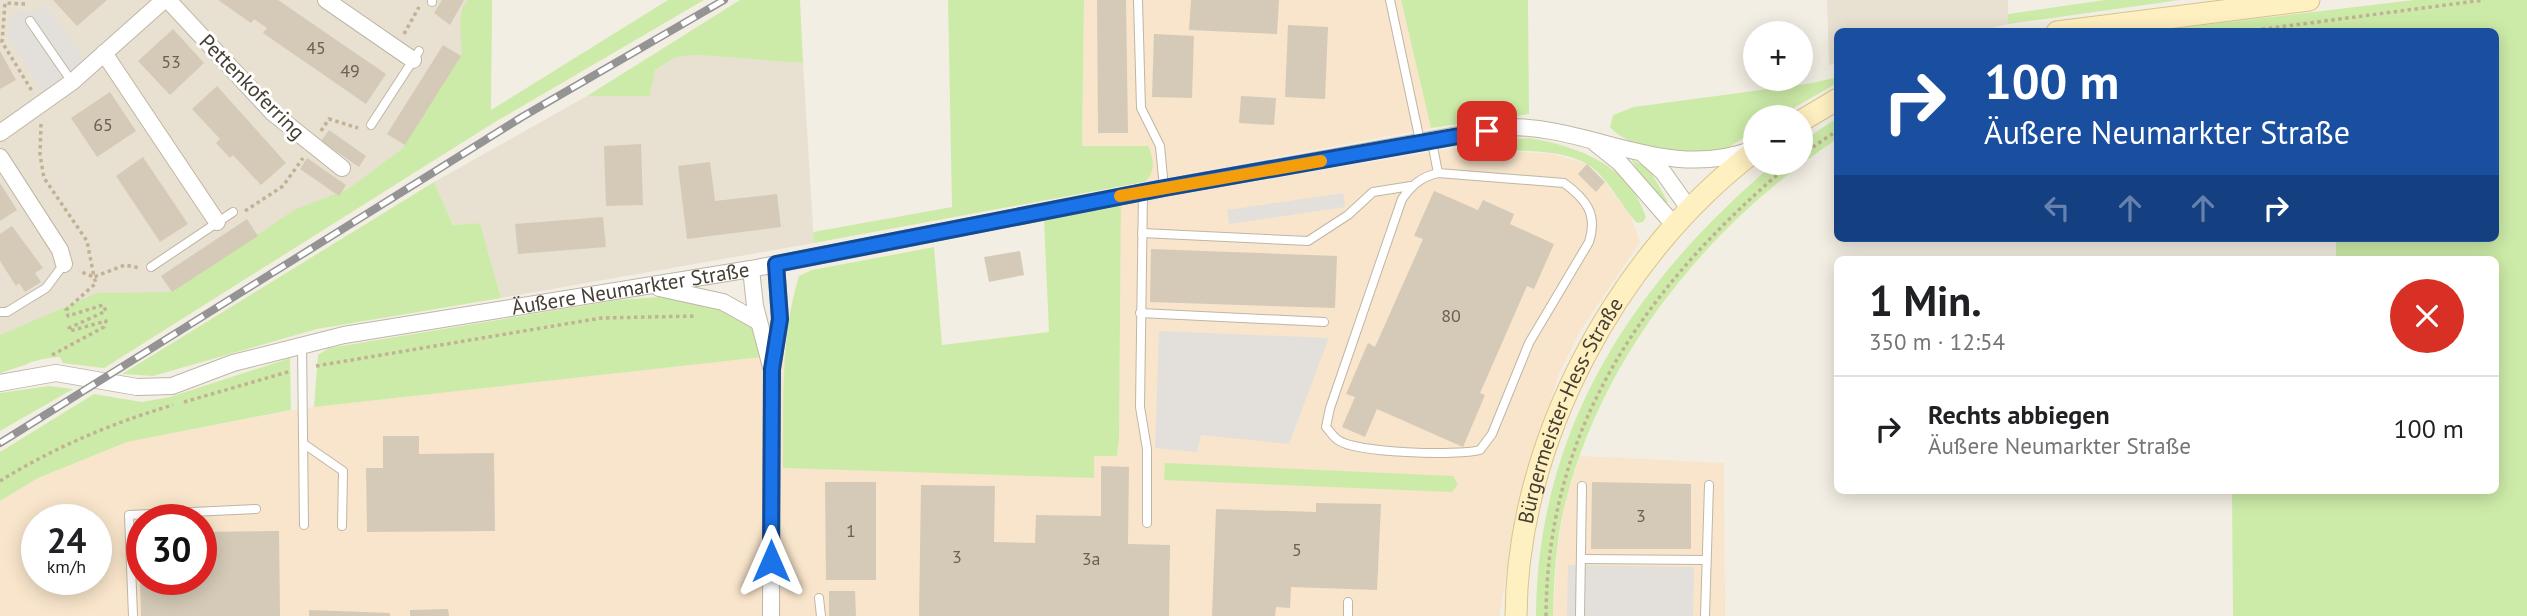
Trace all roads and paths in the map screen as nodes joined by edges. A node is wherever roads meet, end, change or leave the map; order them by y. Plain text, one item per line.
1 (166, 0) edge
2 (326, 0) edge
3 (1138, 0) edge
4 (1390, 0) edge
5 (2309, 0) edge
6 (2484, 0) edge
7 (432, 1) edge
8 (25, 4) dead end
9 (30, 21) dead end
10 (2088, 28) edge
11 (2271, 28) edge
12 (397, 48) junction
13 (104, 53) junction
14 (416, 55) joint
15 (72, 82) junction
16 (1834, 101) edge
17 (38, 106) junction
18 (1813, 114) edge
19 (371, 125) joint
20 (0, 133) edge
21 (1834, 133) edge
22 (1593, 142) junction
23 (1426, 143) junction
24 (311, 145) junction
25 (1813, 147) edge
26 (1642, 153) junction
27 (1743, 153) edge
28 (0, 157) edge
29 (1743, 161) edge
30 (342, 168) dead end
31 (1438, 173) junction
32 (1778, 175) edge
33 (1412, 186) junction
34 (1164, 188) junction
35 (1143, 192) junction
36 (1690, 210) junction
37 (233, 212) joint
38 (217, 222) junction
39 (1675, 226) junction
40 (1142, 233) junction
41 (64, 264) junction
42 (776, 264) junction
43 (151, 267) joint
44 (751, 269) junction
45 (94, 277) junction
46 (646, 286) junction
47 (0, 312) edge
48 (1140, 313) junction
49 (699, 316) dead end
50 (1324, 322) dead end
51 (760, 326) junction
52 (302, 344) junction
53 (303, 368) junction
54 (772, 369) junction
55 (44, 373) junction
56 (0, 383) edge
57 (304, 444) junction
58 (0, 481) edge
59 (1709, 485) dead end
60 (1582, 486) dead end
61 (256, 509) dead end
62 (1147, 523) dead end
63 (304, 525) dead end
64 (342, 526) dead end
65 (1580, 559) junction
66 (1706, 560) junction
67 (819, 598) dead end
68 (1348, 602) dead end
69 (133, 616) edge
70 (771, 616) edge
71 (821, 616) edge
72 (1348, 616) edge
73 (1516, 616) edge
74 (1546, 616) edge
75 (1580, 616) edge
76 (1705, 616) edge

1 - 13 street, Pettenkoferring
1 - 24 street, Pettenkoferring
2 - 12 street
3 - 34 lane
4 - 23 lane
5 - 10 main road
6 - 11 path
7 - 12 path
8 - 17 path
9 - 15 lane
12 - 14 street
13 - 15 street, Pettenkoferring
13 - 38 street
14 - 19 lane
15 - 17 street, Pettenkoferring
16 - 18 main road
17 - 20 street, Pettenkoferring
17 - 45 path
19 - 24 path
21 - 25 path
22 - 23 street, Äußere Neumarkter Straße
22 - 26 street, Äußere Neumarkter Straße
22 - 39 street, Äußere Neumarkter Straße
23 - 31 lane
23 - 34 street, Äußere Neumarkter Straße
24 - 30 street, Pettenkoferring
24 - 37 path
26 - 27 street, Äußere Neumarkter Straße
26 - 36 street
28 - 41 street
29 - 36 main road, Äußere Neumarkter Straße
31 - 33 lane
31 - 33 lane
32 - 74 path
33 - 40 lane
34 - 35 street, Äußere Neumarkter Straße
35 - 40 lane
35 - 42 street, Äußere Neumarkter Straße
36 - 39 main road, Äußere Neumarkter Straße
37 - 38 lane
38 - 43 lane
39 - 73 main road, Bürgermeister-Hess-Straße
40 - 48 lane
41 - 45 path
41 - 47 lane
42 - 44 street, Äußere Neumarkter Straße
42 - 54 street
43 - 45 path
44 - 46 street, Äußere Neumarkter Straße
44 - 51 street
45 - 55 path
46 - 51 street
46 - 52 street, Äußere Neumarkter Straße
48 - 50 lane
48 - 62 lane
49 - 53 path
51 - 54 street
52 - 53 lane
52 - 55 street, Äußere Neumarkter Straße
53 - 57 lane
53 - 58 path
54 - 70 street
55 - 56 street, Äußere Neumarkter Straße
57 - 63 lane
57 - 64 lane
59 - 66 lane
60 - 65 lane
61 - 69 lane
65 - 66 lane
65 - 75 lane
66 - 76 lane
67 - 71 lane
68 - 72 lane

